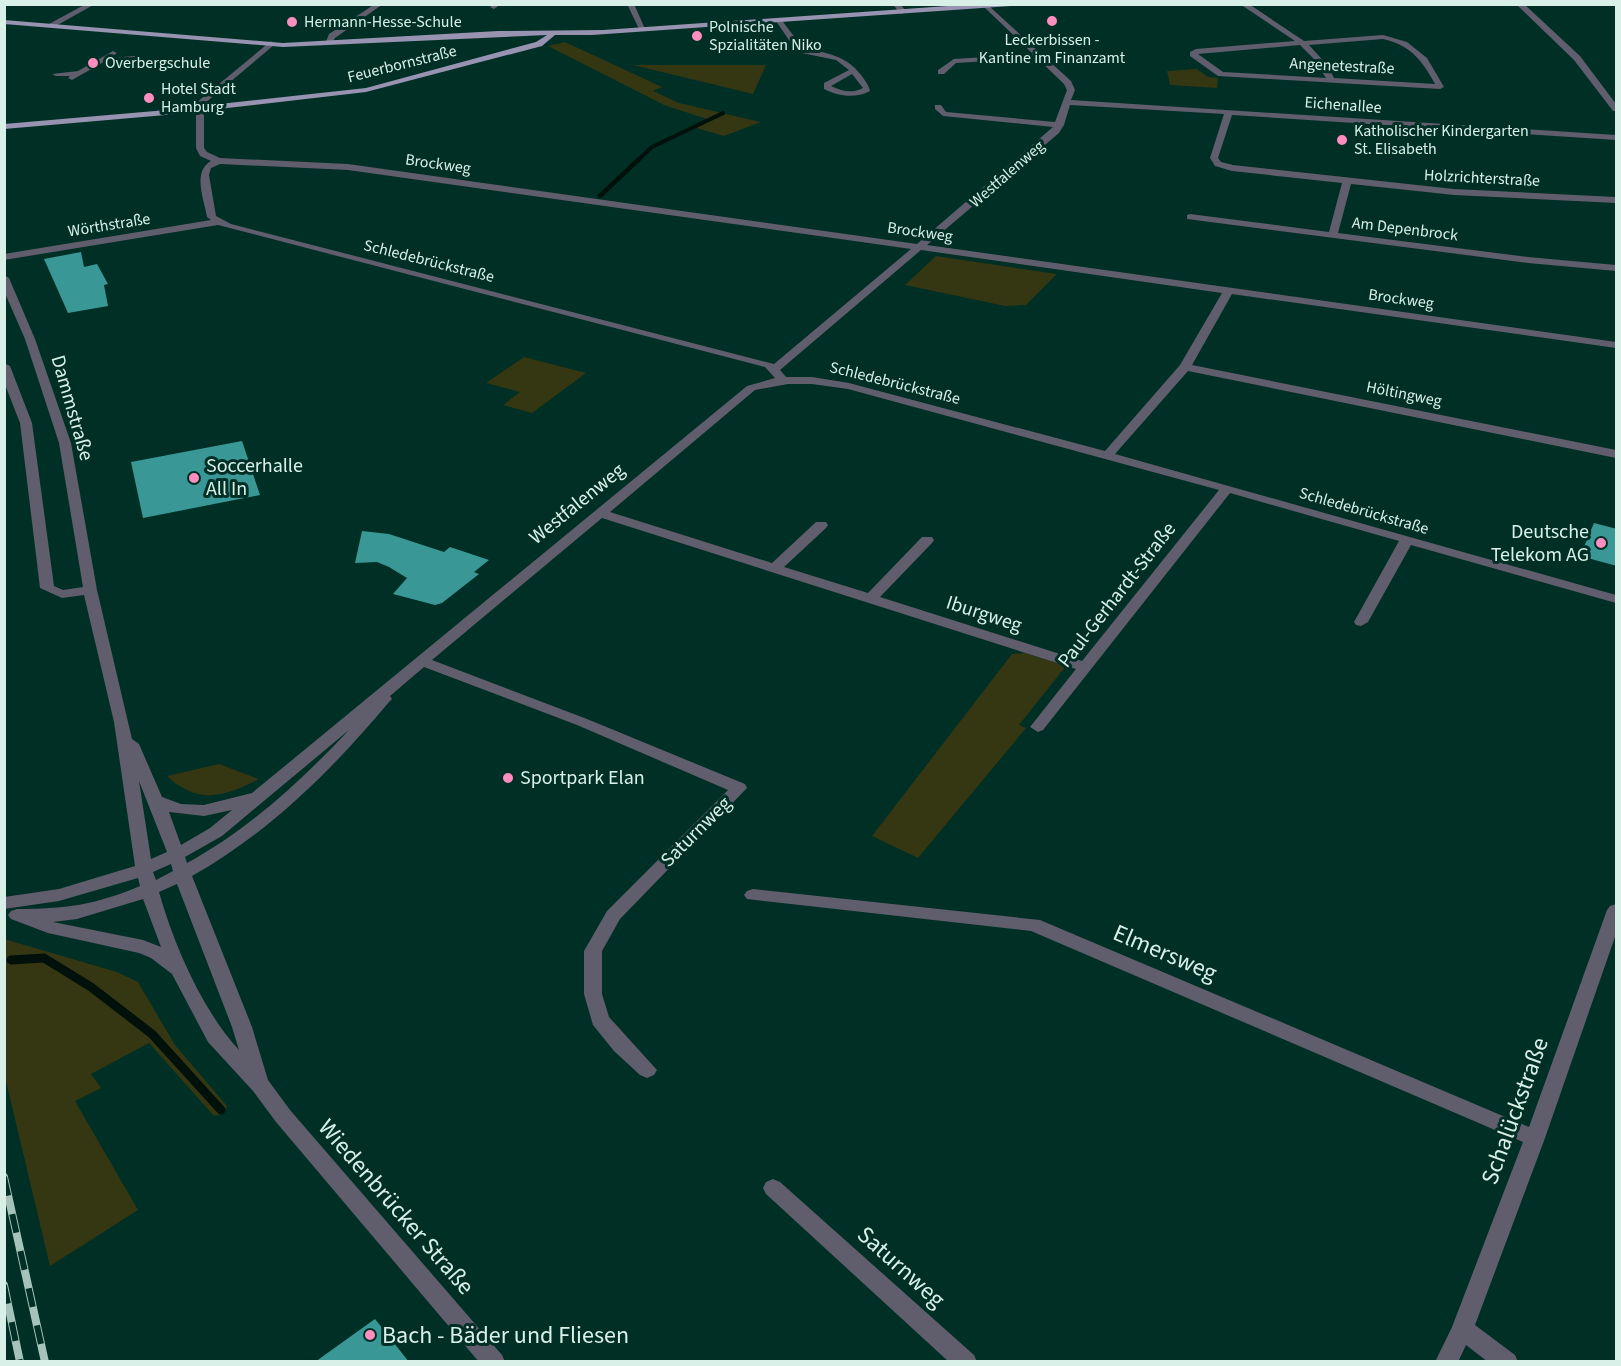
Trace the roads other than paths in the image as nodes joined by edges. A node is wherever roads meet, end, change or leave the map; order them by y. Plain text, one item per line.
1 (92, 4) edge
2 (380, 4) edge
3 (630, 4) edge
4 (896, 4) edge
5 (1015, 4) edge
6 (1037, 4) edge
7 (1243, 4) edge
8 (1519, 4) edge
9 (986, 6) junction
10 (903, 12) junction
11 (777, 20) junction
12 (4, 23) edge
13 (47, 25) junction
14 (643, 29) junction
15 (551, 34) junction
16 (327, 42) junction
17 (1301, 43) junction
18 (273, 44) junction
19 (1038, 56) junction
20 (133, 57) dead end
21 (853, 71) dead end
22 (941, 72) dead end
23 (81, 73) junction
24 (56, 74) dead end
25 (72, 78) dead end
26 (1331, 81) junction
27 (1068, 102) junction
28 (938, 106) dead end
29 (199, 108) junction
30 (1617, 109) edge
31 (1229, 113) junction
32 (1060, 125) junction
33 (4, 128) edge
34 (1617, 137) edge
35 (218, 161) junction
36 (1347, 181) junction
37 (1617, 200) edge
38 (1190, 217) dead end
39 (217, 222) junction
40 (1333, 235) junction
41 (920, 247) junction
42 (4, 257) edge
43 (1617, 268) edge
44 (4, 278) edge
45 (1229, 290) junction
46 (1617, 345) edge
47 (4, 366) edge
48 (1185, 367) junction
49 (779, 374) junction
50 (1617, 454) edge
51 (1108, 455) junction
52 (1227, 488) junction
53 (600, 513) junction
54 (821, 525) dead end
55 (927, 540) dead end
56 (1406, 540) junction
57 (775, 568) junction
58 (90, 590) junction
59 (871, 598) junction
60 (1617, 600) edge
61 (1361, 622) dead end
62 (421, 661) junction
63 (1085, 667) junction
64 (405, 674) junction
65 (123, 727) junction
66 (1038, 727) dead end
67 (261, 793) junction
68 (157, 801) junction
69 (177, 855) junction
70 (144, 869) junction
71 (182, 873) junction
72 (149, 890) junction
73 (753, 895) dead end
74 (9, 910) edge
75 (1617, 910) edge
76 (179, 969) junction
77 (647, 1070) dead end
78 (260, 1085) junction
79 (1535, 1138) junction
80 (773, 1188) dead end
81 (1462, 1329) junction
82 (494, 1362) edge
83 (966, 1362) edge
84 (1446, 1362) edge
85 (1507, 1362) edge

1 - 13 street
2 - 16 street
3 - 14 street
4 - 10 street
5 - 6 main road
5 - 9 main road
7 - 17 street
8 - 30 street
9 - 10 main road
9 - 19 street
10 - 11 main road
11 - 14 main road
11 - 21 street
12 - 13 main road
13 - 18 main road
14 - 15 main road
15 - 16 main road
15 - 29 main road, Feuerbornstraße
16 - 18 main road
17 - 26 street
17 - 26 street, Angenetestraße
17 - 26 street, Angenetestraße
18 - 29 street
19 - 22 street
19 - 27 street
20 - 23 street
23 - 24 street
23 - 25 street
27 - 31 street, Eichenallee
27 - 32 street, Westfalenweg
28 - 32 street
29 - 33 main road, Feuerbornstraße
29 - 35 street
31 - 34 street, Eichenallee
31 - 36 street, Holzrichterstraße
32 - 41 street, Westfalenweg
35 - 39 street
35 - 41 street, Brockweg
36 - 37 street, Holzrichterstraße
36 - 40 street
38 - 40 street, Am Depenbrock
39 - 42 street, Wörthstraße
39 - 49 street, Schledebrückstraße
40 - 43 street, Am Depenbrock
41 - 45 street, Brockweg
41 - 49 street, Westfalenweg
44 - 58 street, Dammstraße
45 - 46 street, Brockweg
45 - 48 street
47 - 58 street
48 - 50 street, Höltingweg
48 - 51 street
49 - 51 street, Schledebrückstraße
49 - 53 street, Westfalenweg
51 - 52 street, Schledebrückstraße
52 - 56 street, Schledebrückstraße
52 - 63 street, Paul-Gerhardt-Straße
53 - 57 street, Iburgweg
53 - 62 street, Westfalenweg
54 - 57 street
55 - 59 street
56 - 60 street, Schledebrückstraße
56 - 61 street
57 - 59 street, Iburgweg
58 - 65 street, Dammstraße
59 - 63 street, Iburgweg
62 - 64 street, Westfalenweg
62 - 77 street, Saturnweg
63 - 66 street, Paul-Gerhardt-Straße
64 - 67 street, Westfalenweg
64 - 71 street, Westfalenweg
65 - 68 street, Dammstraße
65 - 70 street, Dammstraße
67 - 68 street, Westfalenweg
67 - 69 street, Westfalenweg
68 - 69 street, Dammstraße
69 - 70 street, Westfalenweg
69 - 71 street, Dammstraße
70 - 72 street, Wiedenbrücker Straße
70 - 74 street, Westfalenweg
71 - 72 street, Westfalenweg
71 - 78 street, Wiedenbrücker Straße
72 - 74 street, Westfalenweg
72 - 76 street, Wiedenbrücker Straße
73 - 79 street, Elmersweg
74 - 76 street
75 - 79 street, Schalückstraße
76 - 78 street, Wiedenbrücker Straße
78 - 82 street, Wiedenbrücker Straße
79 - 81 street, Schalückstraße
80 - 83 street, Saturnweg
81 - 84 street, Schalückstraße
81 - 85 street

